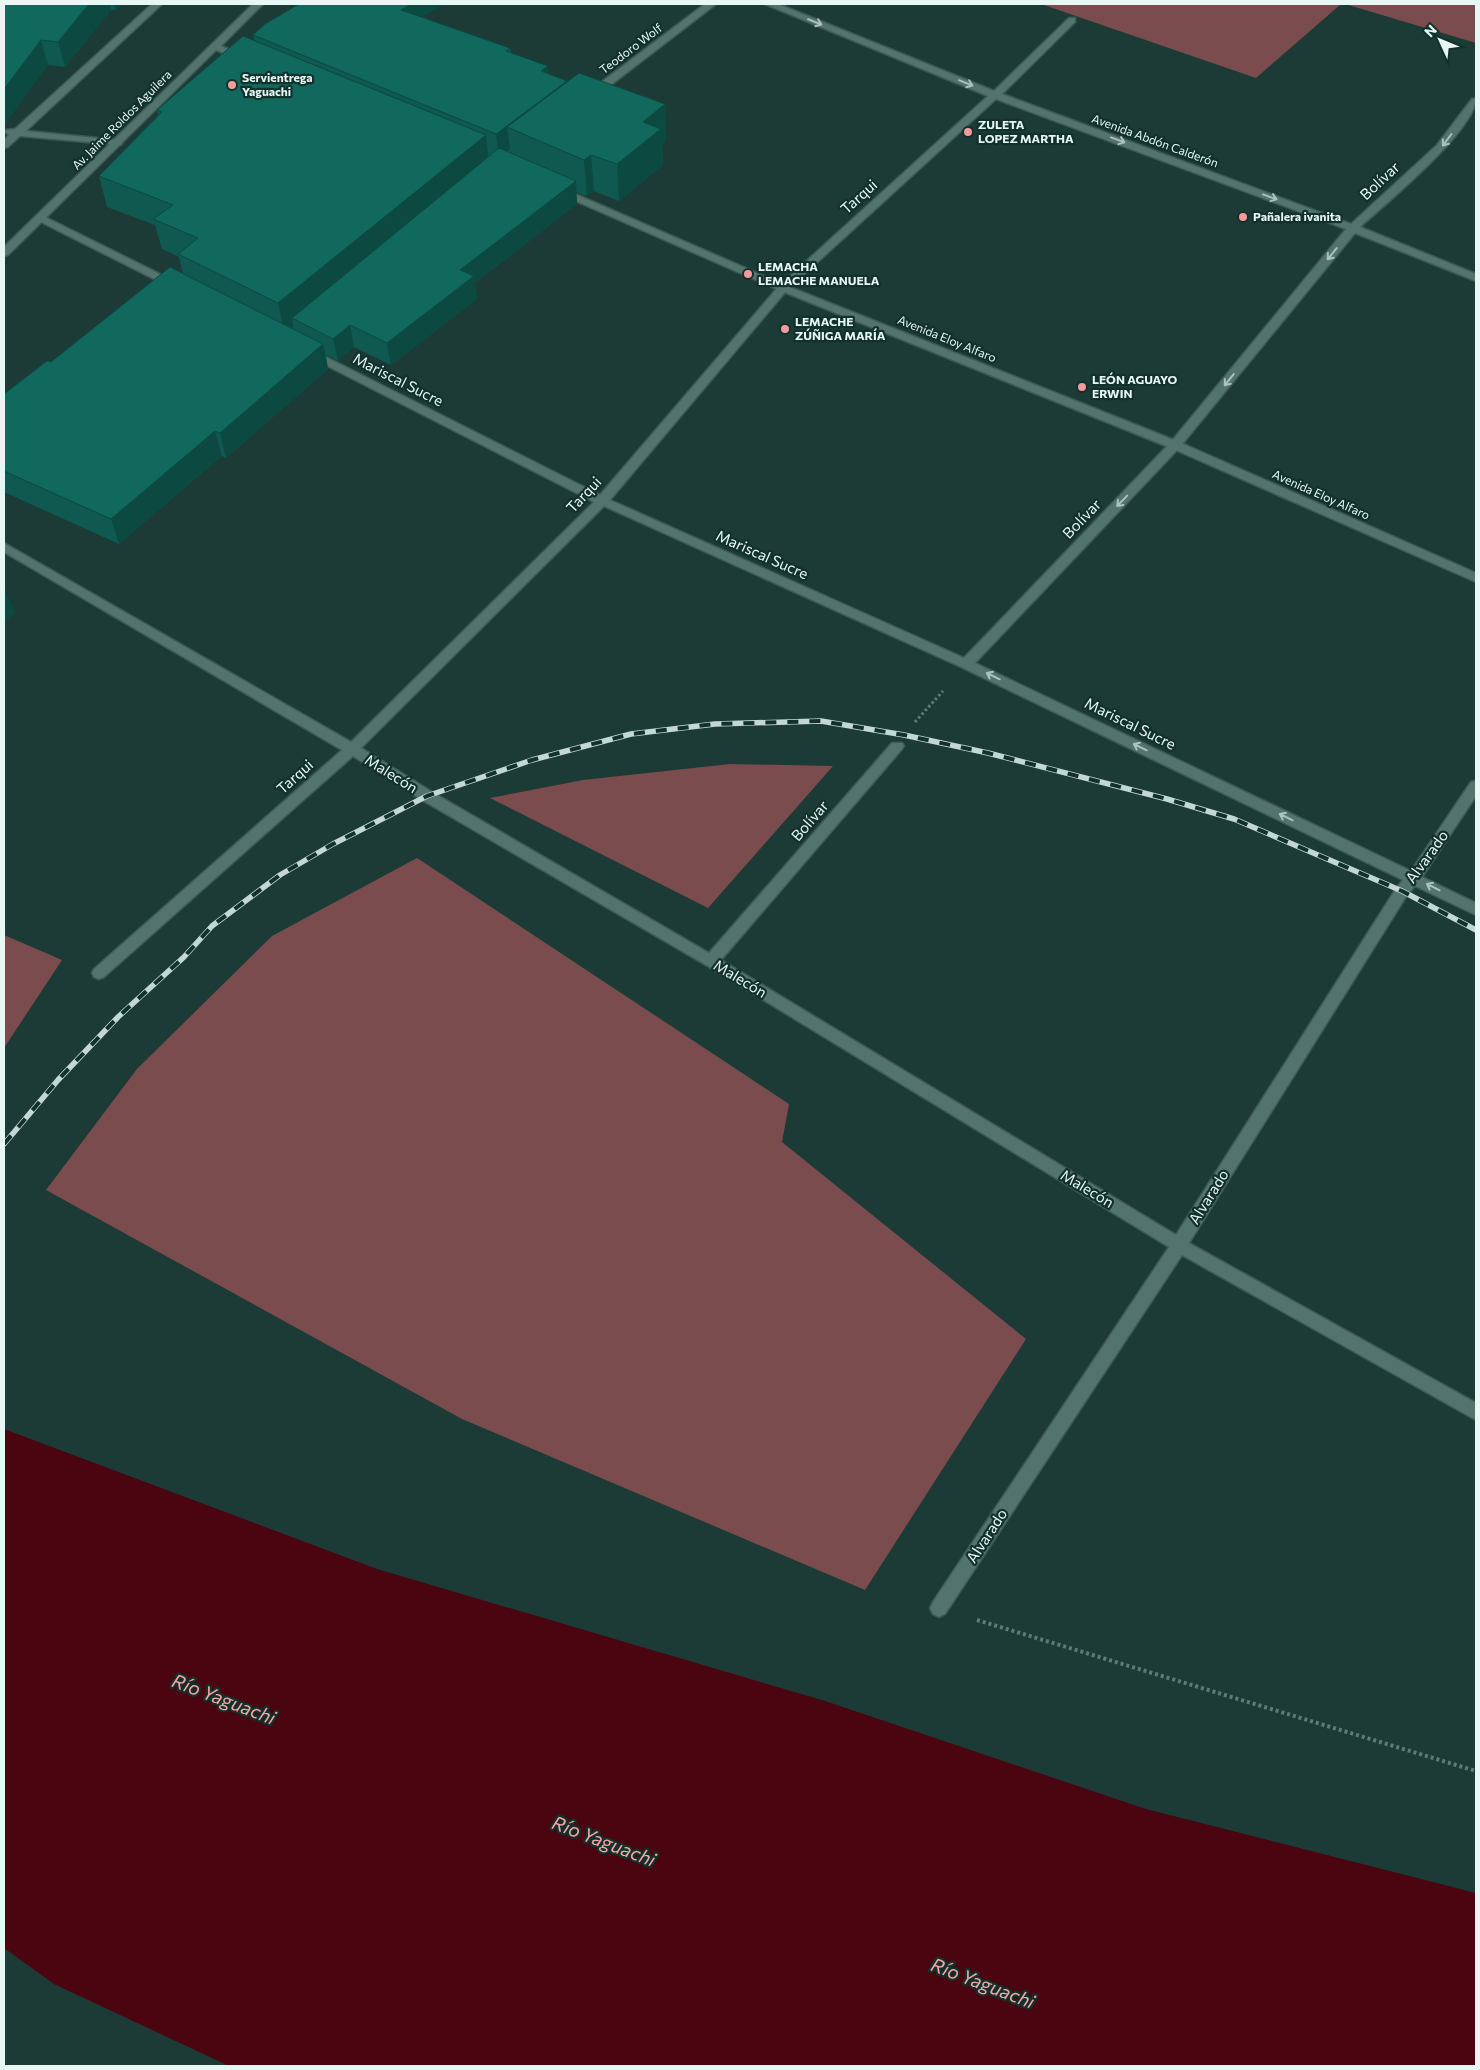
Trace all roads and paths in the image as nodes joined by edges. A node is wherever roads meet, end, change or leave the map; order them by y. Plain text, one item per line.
1 (158, 4) edge
2 (258, 4) edge
3 (711, 4) edge
4 (770, 4) edge
5 (1072, 20) dead end
6 (214, 46) junction
7 (260, 65) edge
8 (995, 95) junction
9 (586, 99) edge
10 (1476, 101) edge
11 (4, 132) edge
12 (16, 133) junction
13 (117, 143) junction
14 (4, 145) edge
15 (546, 184) edge
16 (41, 218) junction
17 (1353, 228) junction
18 (4, 254) edge
19 (1476, 278) edge
20 (783, 288) junction
21 (189, 293) edge
22 (303, 350) edge
23 (1175, 446) junction
24 (602, 501) junction
25 (4, 547) edge
26 (1476, 578) edge
27 (966, 664) junction
28 (897, 746) joint
29 (352, 749) junction
30 (1476, 786) edge
31 (1414, 878) junction
32 (1476, 909) edge
33 (711, 961) junction
34 (99, 973) dead end
35 (1179, 1245) junction
36 (1476, 1412) edge
37 (939, 1608) joint
38 (1476, 1771) edge

1 - 12 street
2 - 6 street, Av. Jaime Roldos Aguilera
3 - 9 street, Teodoro Wolf
4 -> 8 street, Avenida Abdón Calderón
5 - 8 street, Tarqui
6 - 7 street
6 - 13 street, Av. Jaime Roldos Aguilera
8 -> 17 street, Avenida Abdón Calderón
8 - 20 street, Tarqui
10 -> 17 street, Bolívar
11 - 12 street
12 - 13 street
12 - 14 street
13 - 16 street, Av. Jaime Roldos Aguilera
15 - 20 street, Avenida Eloy Alfaro
16 - 18 street, Av. Jaime Roldos Aguilera
16 - 21 street
17 - 19 street, Avenida Abdón Calderón
17 -> 23 street, Bolívar
20 - 23 street, Avenida Eloy Alfaro
20 - 24 street, Tarqui
22 - 24 street, Mariscal Sucre
23 - 26 street, Avenida Eloy Alfaro
23 -> 27 street, Bolívar
24 - 27 street, Mariscal Sucre
24 - 29 street, Tarqui
25 - 29 street, Malecón
27 - 28 path
31 -> 27 street, Mariscal Sucre
28 - 33 street, Bolívar
29 - 33 street, Malecón
29 - 34 street, Tarqui
30 - 31 street, Alvarado
32 -> 31 street, Mariscal Sucre
31 - 35 street, Alvarado
33 - 35 street, Malecón
35 - 36 street, Malecón
35 - 37 street, Alvarado
37 - 38 path

